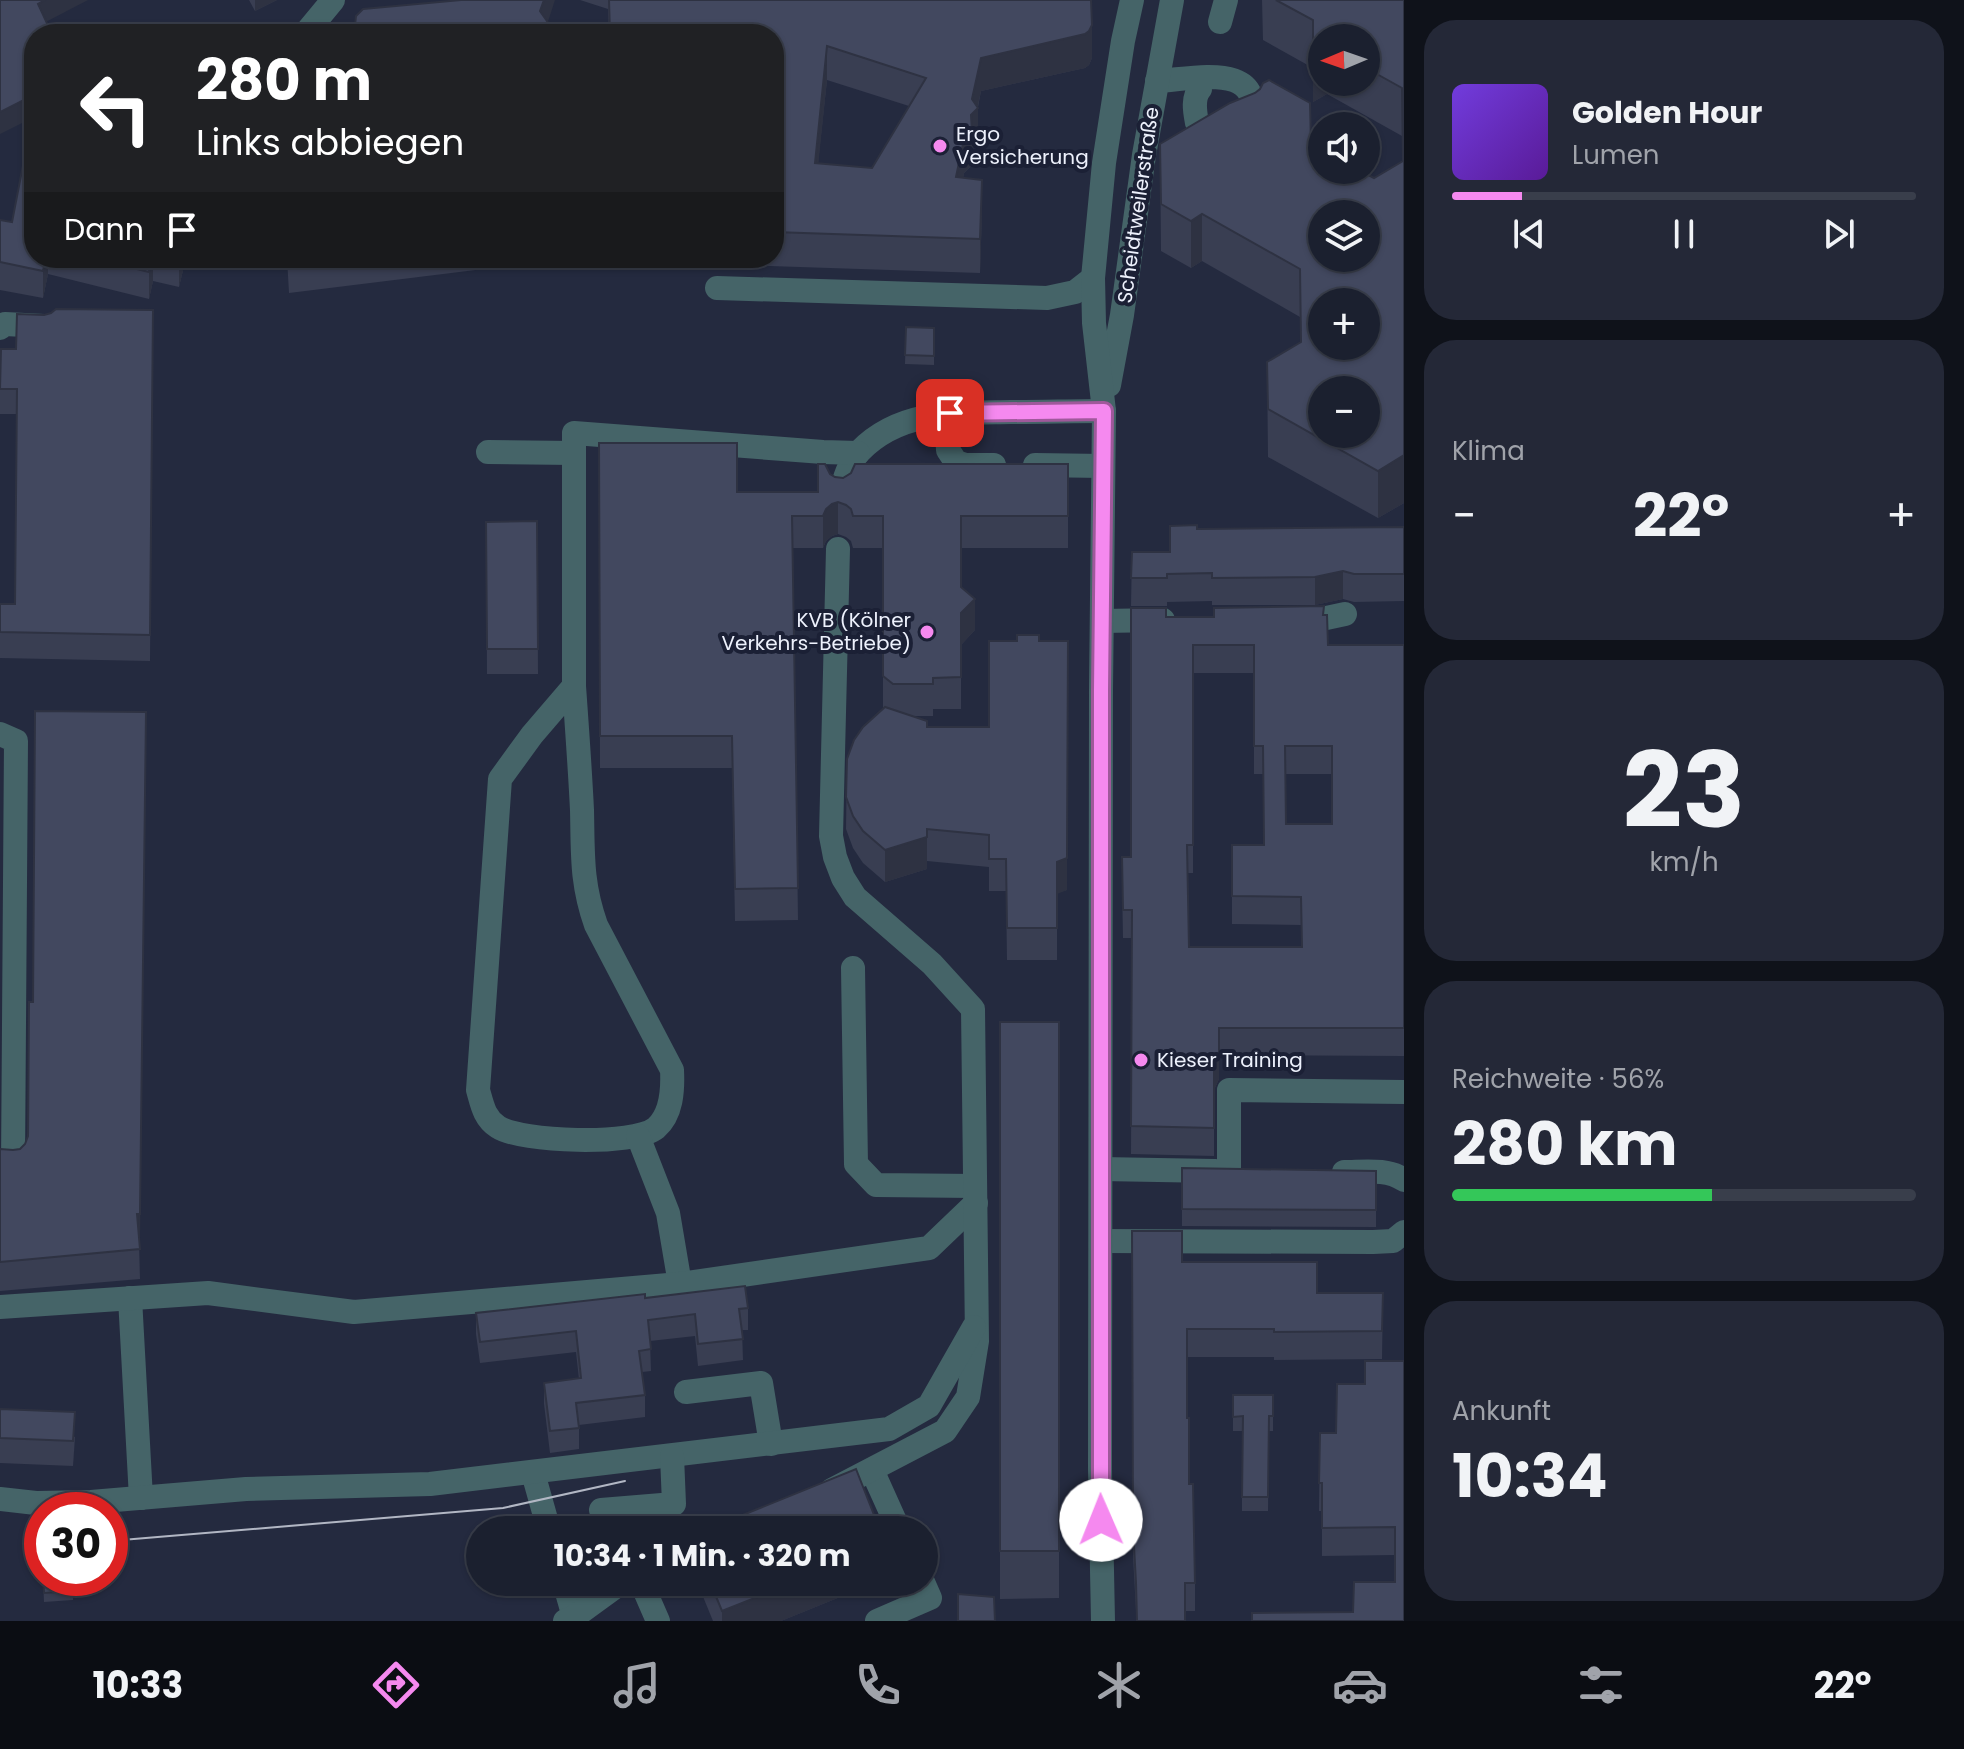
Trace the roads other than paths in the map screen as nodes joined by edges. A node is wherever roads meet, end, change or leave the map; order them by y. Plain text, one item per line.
1 (333, 0) edge
2 (1132, 0) edge
3 (1172, 0) edge
4 (313, 24) edge
5 (1157, 81) junction
6 (1200, 89) dead end
7 (1093, 278) junction
8 (717, 288) dead end
9 (44, 326) edge
10 (0, 328) edge
11 (1104, 411) junction
12 (946, 413) junction
13 (488, 452) dead end
14 (574, 453) junction
15 (858, 453) junction
16 (1103, 466) junction
17 (840, 495) edge
18 (838, 549) dead end
19 (1345, 614) dead end
20 (1186, 619) edge
21 (1273, 620) edge
22 (1102, 621) junction
23 (574, 686) junction
24 (0, 734) edge
25 (853, 968) dead end
26 (1404, 1092) edge
27 (638, 1136) junction
28 (0, 1165) edge
29 (1101, 1169) junction
30 (1324, 1172) edge
31 (1404, 1180) edge
32 (975, 1194) junction
33 (1404, 1232) edge
34 (1101, 1241) junction
35 (680, 1284) junction
36 (130, 1298) junction
37 (0, 1307) edge
38 (977, 1323) junction
39 (686, 1392) dead end
40 (771, 1444) junction
41 (672, 1456) junction
42 (872, 1470) junction
43 (533, 1473) junction
44 (141, 1498) junction
45 (0, 1499) edge
46 (813, 1500) edge
47 (601, 1510) dead end
48 (545, 1516) edge
49 (893, 1516) edge
50 (566, 1596) edge
51 (602, 1596) edge
52 (647, 1596) edge
53 (917, 1596) edge
54 (570, 1619) edge
55 (658, 1621) edge
56 (877, 1621) edge
57 (1103, 1621) edge

1 - 4 street
2 - 7 street, Scheidtweilerstraße
3 - 5 street, Scheidtweilerstraße
5 - 6 street
5 - 11 street, Scheidtweilerstraße
7 - 8 street
7 - 11 street, Scheidtweilerstraße
9 - 10 street
11 - 12 street
11 - 16 street, Scheidtweilerstraße
12 - 15 street
12 - 16 street
13 - 14 street
14 - 15 street
14 - 23 street
15 - 17 street
16 - 22 street, Scheidtweilerstraße
18 - 32 street
19 - 21 street
20 - 22 street
22 - 29 street, Scheidtweilerstraße
23 - 27 street
23 - 27 street
24 - 28 street
25 - 32 street
26 - 29 street
27 - 35 street
29 - 34 street, Scheidtweilerstraße
30 - 31 street
32 - 35 street
32 - 38 street
33 - 34 street
34 - 57 street, Scheidtweilerstraße
35 - 36 street
36 - 37 street
36 - 44 street
38 - 40 street
38 - 42 street
39 - 40 street
40 - 41 street
41 - 43 street
41 - 47 street
42 - 46 street
42 - 49 street
43 - 44 street
43 - 48 street
44 - 45 street
50 - 54 street
51 - 54 street
52 - 55 street
53 - 56 street

